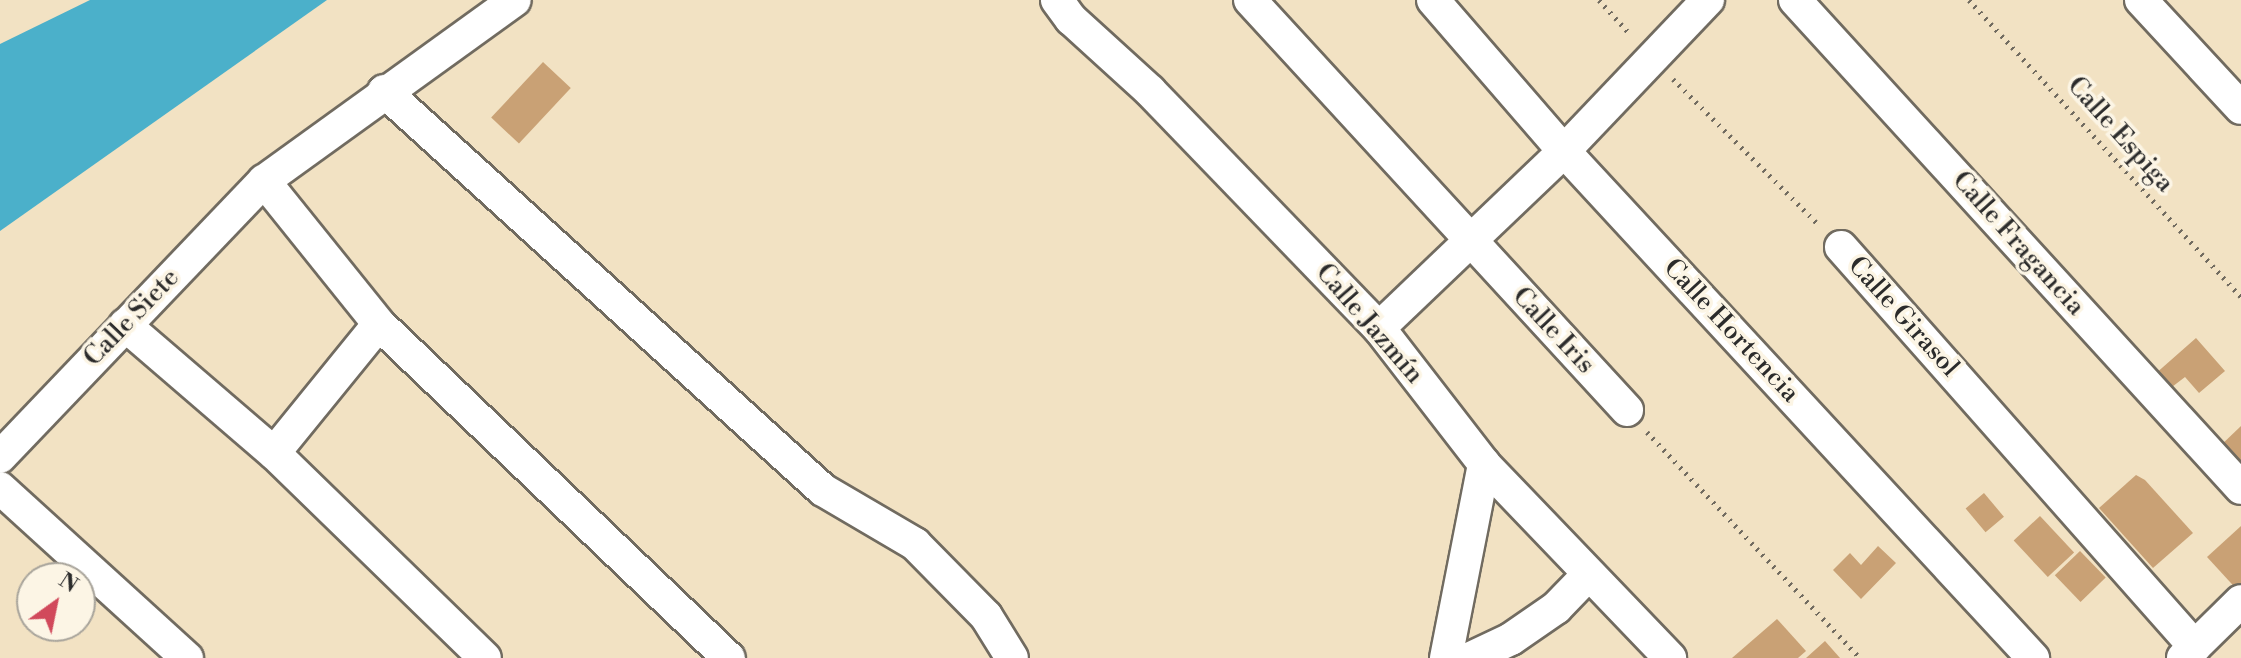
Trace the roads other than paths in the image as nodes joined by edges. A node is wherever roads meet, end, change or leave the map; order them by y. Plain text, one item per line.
1 (515, 0) edge
2 (1057, 0) edge
3 (1250, 0) edge
4 (1433, 0) edge
5 (1708, 0) edge
6 (1795, 0) edge
7 (2141, 0) edge
8 (384, 91) junction
9 (2241, 108) edge
10 (1564, 151) junction
11 (264, 181) junction
12 (1469, 242) junction
13 (1841, 247) road end
14 (379, 324) junction
15 (125, 325) junction
16 (1379, 328) junction
17 (1627, 410) road end
18 (274, 453) junction
19 (0, 457) edge
20 (1484, 464) junction
21 (0, 488) edge
22 (2241, 488) edge
23 (1588, 575) junction
24 (2241, 601) edge
25 (2189, 652) edge
26 (187, 658) edge
27 (485, 658) edge
28 (729, 658) edge
29 (1012, 658) edge
30 (1446, 658) edge
31 (1471, 658) edge
32 (1670, 658) edge
33 (2033, 658) edge

1 - 8 street, Calle Siete
2 - 16 street, Calle Jazmín
3 - 12 street, Calle Iris
4 - 10 street, Calle Hortencia
5 - 10 street
6 - 22 street, Calle Fragancia
7 - 9 street
8 - 11 street, Calle Siete
8 - 29 street
10 - 12 street
10 - 33 street, Calle Hortencia
11 - 14 street
11 - 15 street, Calle Siete
12 - 16 street
12 - 17 street, Calle Iris
13 - 25 street, Calle Girasol
14 - 18 street
14 - 28 street
15 - 18 street
15 - 19 street, Calle Siete
16 - 20 street, Calle Jazmín
18 - 27 street
20 - 23 street, Calle Jazmín
20 - 30 street
21 - 26 street
23 - 31 street
23 - 32 street, Calle Jazmín
24 - 25 street

